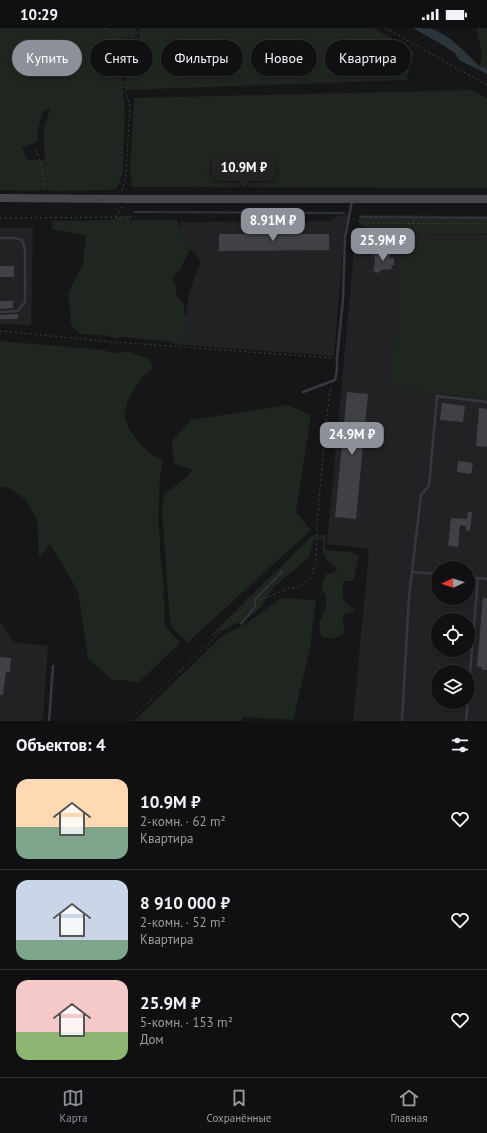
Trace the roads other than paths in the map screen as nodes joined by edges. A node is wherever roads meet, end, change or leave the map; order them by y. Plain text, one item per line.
1 (0, 198) edge
2 (353, 198) junction
3 (487, 199) edge
4 (0, 238) edge
5 (0, 312) edge
6 (303, 392) dead end
7 (487, 402) edge
8 (412, 572) junction
9 (431, 573) edge
10 (475, 578) edge
11 (478, 578) junction
12 (487, 579) edge
13 (471, 665) edge
14 (54, 666) dead end
15 (467, 709) edge
16 (49, 721) edge
17 (402, 721) edge
18 (466, 721) edge

1 - 2 main road
2 - 3 main road
2 - 6 lane
4 - 5 lane
7 - 8 lane
8 - 9 lane
8 - 17 lane
10 - 11 lane
11 - 12 lane
11 - 13 lane
14 - 16 lane
15 - 18 lane

